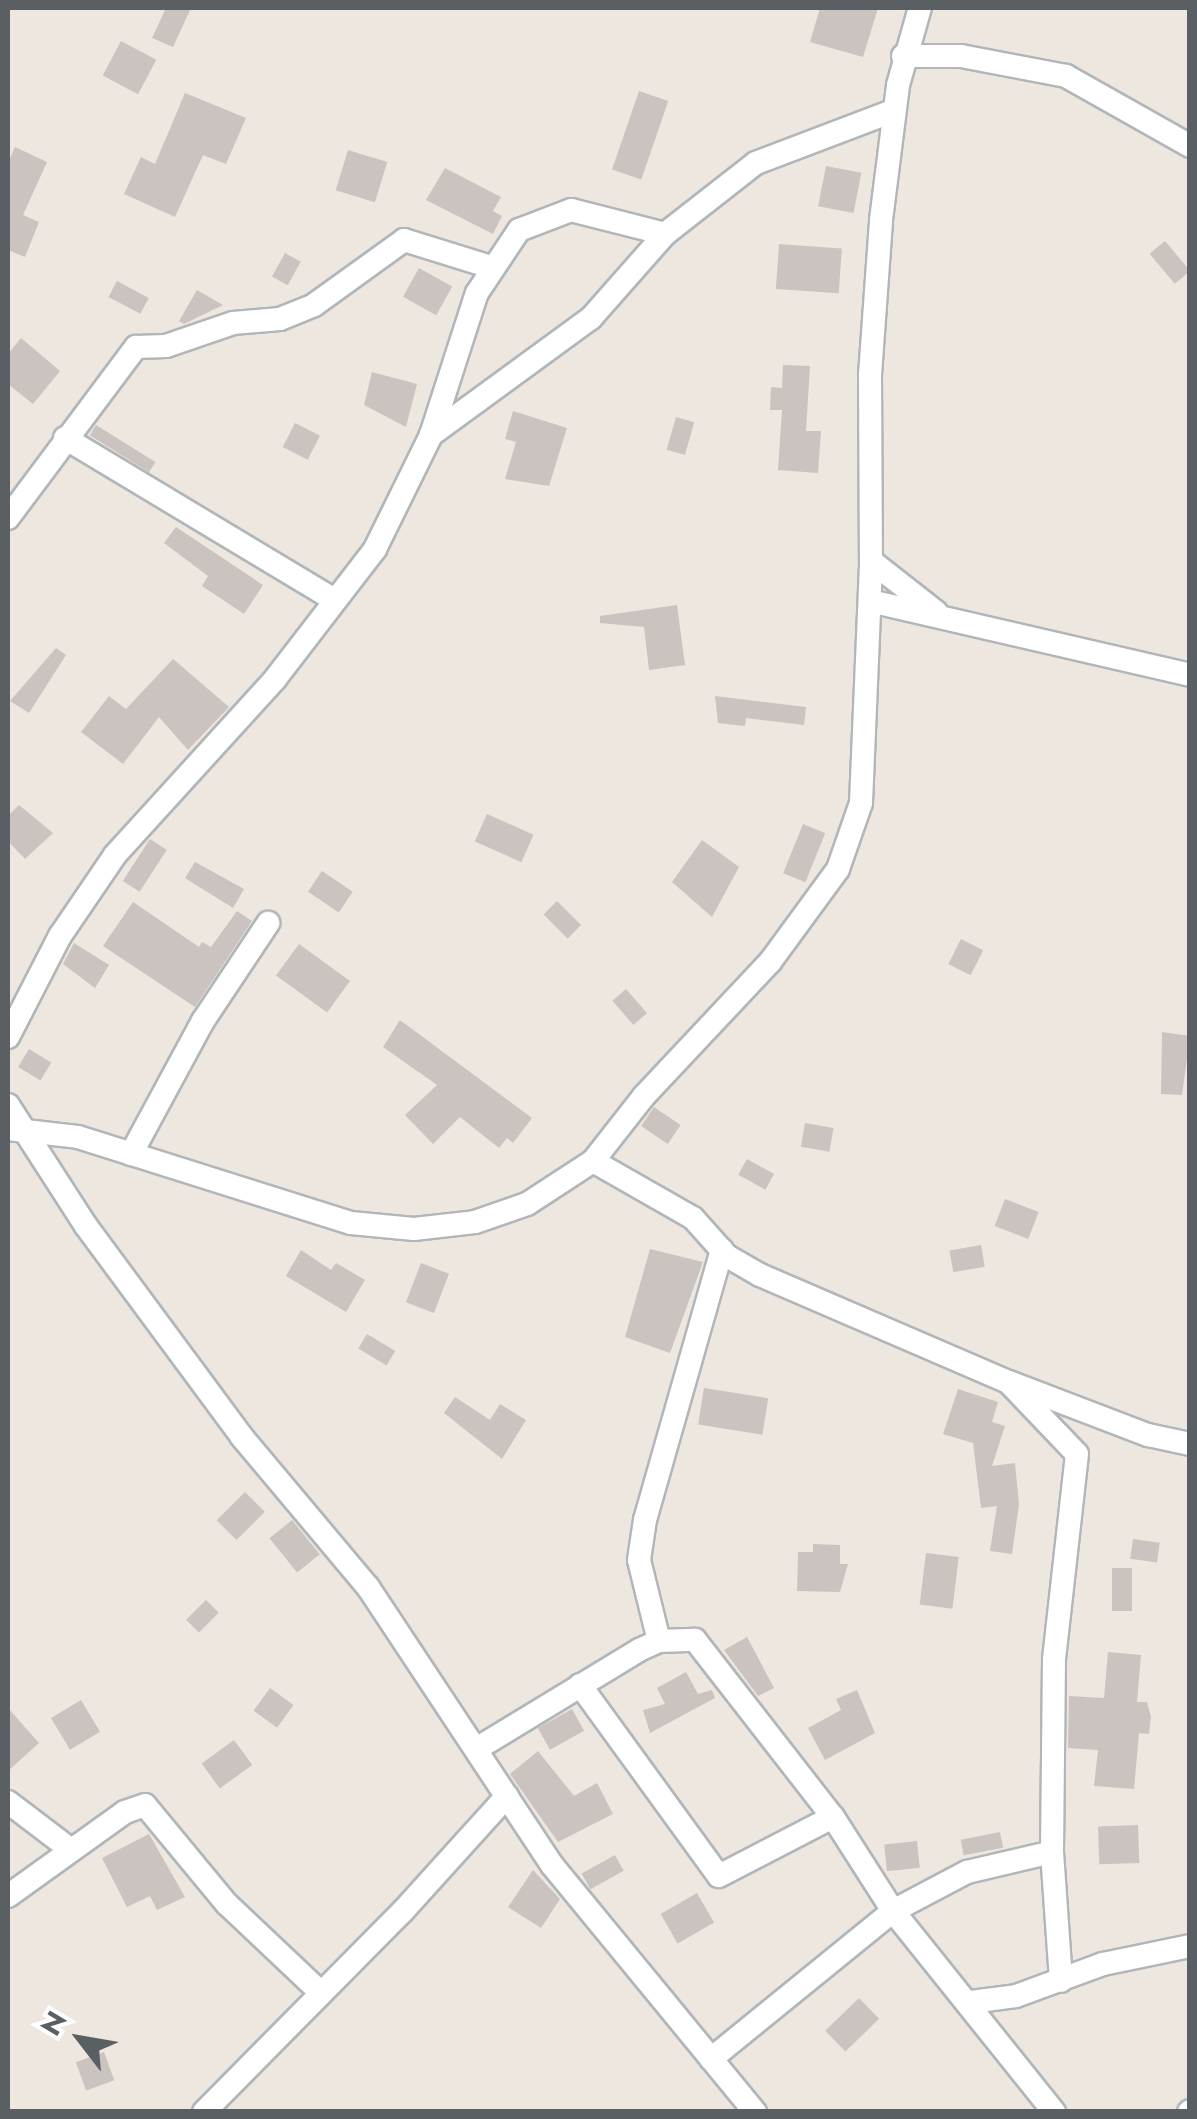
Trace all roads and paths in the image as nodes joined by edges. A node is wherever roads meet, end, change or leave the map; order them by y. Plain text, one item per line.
1 (920, 8) edge
2 (903, 56) junction
3 (893, 111) junction
4 (1190, 146) edge
5 (665, 234) junction
6 (490, 267) junction
7 (431, 435) junction
8 (65, 438) junction
9 (8, 518) edge
10 (871, 560) junction
11 (333, 599) junction
12 (870, 601) junction
13 (942, 618) junction
14 (1190, 675) edge
15 (268, 923) dead end
16 (8, 1037) edge
17 (8, 1105) edge
18 (16, 1129) edge
19 (131, 1154) junction
20 (593, 1162) junction
21 (722, 1250) junction
22 (1009, 1382) junction
23 (1190, 1444) edge
24 (659, 1641) junction
25 (580, 1686) junction
26 (478, 1748) junction
27 (507, 1796) junction
28 (8, 1802) edge
29 (833, 1818) junction
30 (70, 1849) junction
31 (1052, 1852) junction
32 (8, 1896) edge
33 (892, 1911) junction
34 (1190, 1946) edge
35 (1061, 1980) junction
36 (319, 1991) junction
37 (971, 2002) junction
38 (711, 2059) junction
39 (204, 2112) edge
40 (755, 2112) edge
41 (1054, 2112) edge

1 - 2 street
2 - 3 street
2 - 4 street
3 - 5 street
3 - 10 street
5 - 6 street
5 - 7 street
6 - 7 street
6 - 8 street
7 - 11 street
8 - 9 street
8 - 11 street
10 - 12 street
10 - 13 street
11 - 16 street
12 - 13 street
12 - 20 street
13 - 14 street
15 - 19 street
17 - 18 street
18 - 19 street
18 - 26 street
19 - 20 street
20 - 21 street
21 - 22 street
21 - 24 street
22 - 23 street
22 - 31 street
24 - 25 street
24 - 29 street
25 - 26 street
25 - 29 street
26 - 27 street
27 - 36 street
27 - 38 street
28 - 30 street
29 - 33 street
30 - 32 street
30 - 36 street
31 - 33 street
31 - 35 street
33 - 37 street
33 - 38 street
34 - 35 street
35 - 37 street
36 - 39 street
37 - 41 street
38 - 40 street

